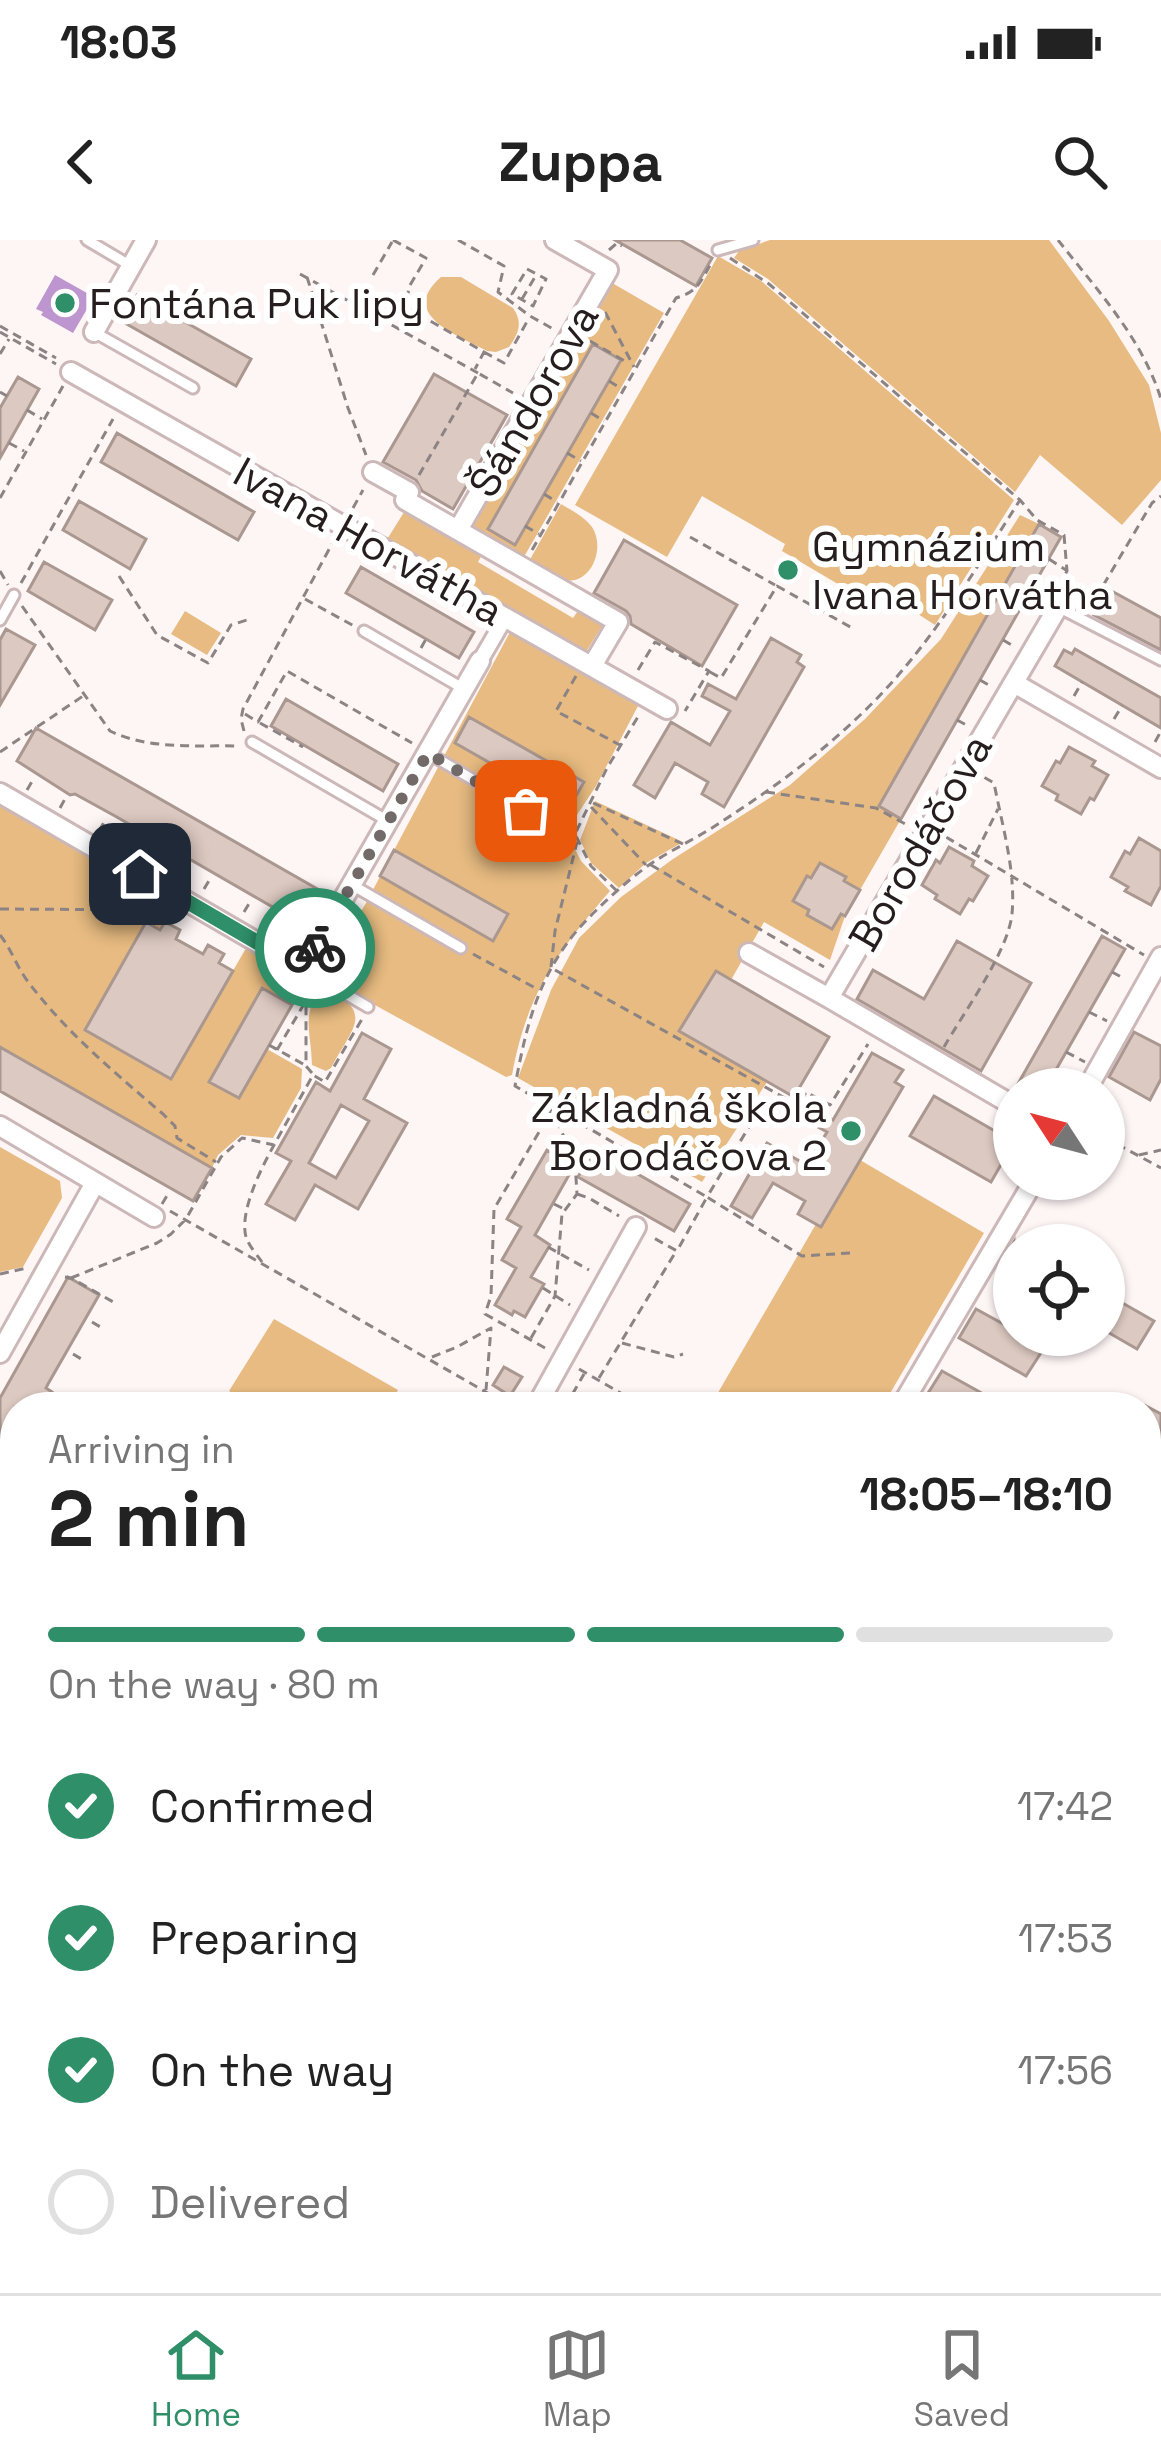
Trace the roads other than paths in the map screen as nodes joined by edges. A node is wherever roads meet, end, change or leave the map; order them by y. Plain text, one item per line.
1 (87, 240) edge
2 (146, 240) edge
3 (555, 240) edge
4 (753, 240) edge
5 (721, 249) road end
6 (131, 266) junction
7 (94, 332) joint
8 (71, 372) road end
9 (193, 388) dead end
10 (374, 472) road end
11 (458, 530) junction
12 (14, 596) road end
13 (1052, 609) joint
14 (506, 618) junction
15 (0, 620) edge
16 (364, 631) road end
17 (1161, 660) edge
18 (480, 661) joint
19 (588, 664) junction
20 (1007, 687) junction
21 (464, 689) junction
22 (673, 715) road end
23 (252, 742) road end
24 (421, 748) junction
25 (1161, 768) edge
26 (0, 793) edge
27 (526, 811) road end
28 (389, 821) junction
29 (352, 885) junction
30 (461, 948) road end
31 (749, 952) dead end
32 (1160, 960) edge
33 (312, 974) junction
34 (829, 998) junction
35 (368, 1007) road end
36 (1099, 1068) edge
37 (993, 1093) edge
38 (0, 1126) edge
39 (95, 1183) junction
40 (1023, 1200) edge
41 (161, 1211) road end
42 (636, 1228) road end
43 (0, 1353) edge
44 (544, 1392) edge
45 (910, 1392) edge

1 - 6 lane
2 - 6 street
3 - 11 street, Šándorova
4 - 5 lane
6 - 7 street
7 - 9 lane
8 - 14 street, Ivana Horvátha
10 - 11 street
11 - 19 street
12 - 15 lane
13 - 17 lane
13 - 20 street, Borodáčova
14 - 18 street
14 - 19 street, Ivana Horvátha
16 - 21 lane
18 - 21 street
19 - 22 street, Ivana Horvátha
20 - 25 street
20 - 34 street, Borodáčova
21 - 24 street
23 - 28 lane
24 - 27 lane
24 - 28 street
26 - 33 street
28 - 29 street
29 - 30 lane
29 - 33 street
31 - 34 street, Borodáčova
32 - 36 street
33 - 35 lane
34 - 37 street
38 - 39 street
39 - 41 street
39 - 43 street
40 - 45 street
42 - 44 street

